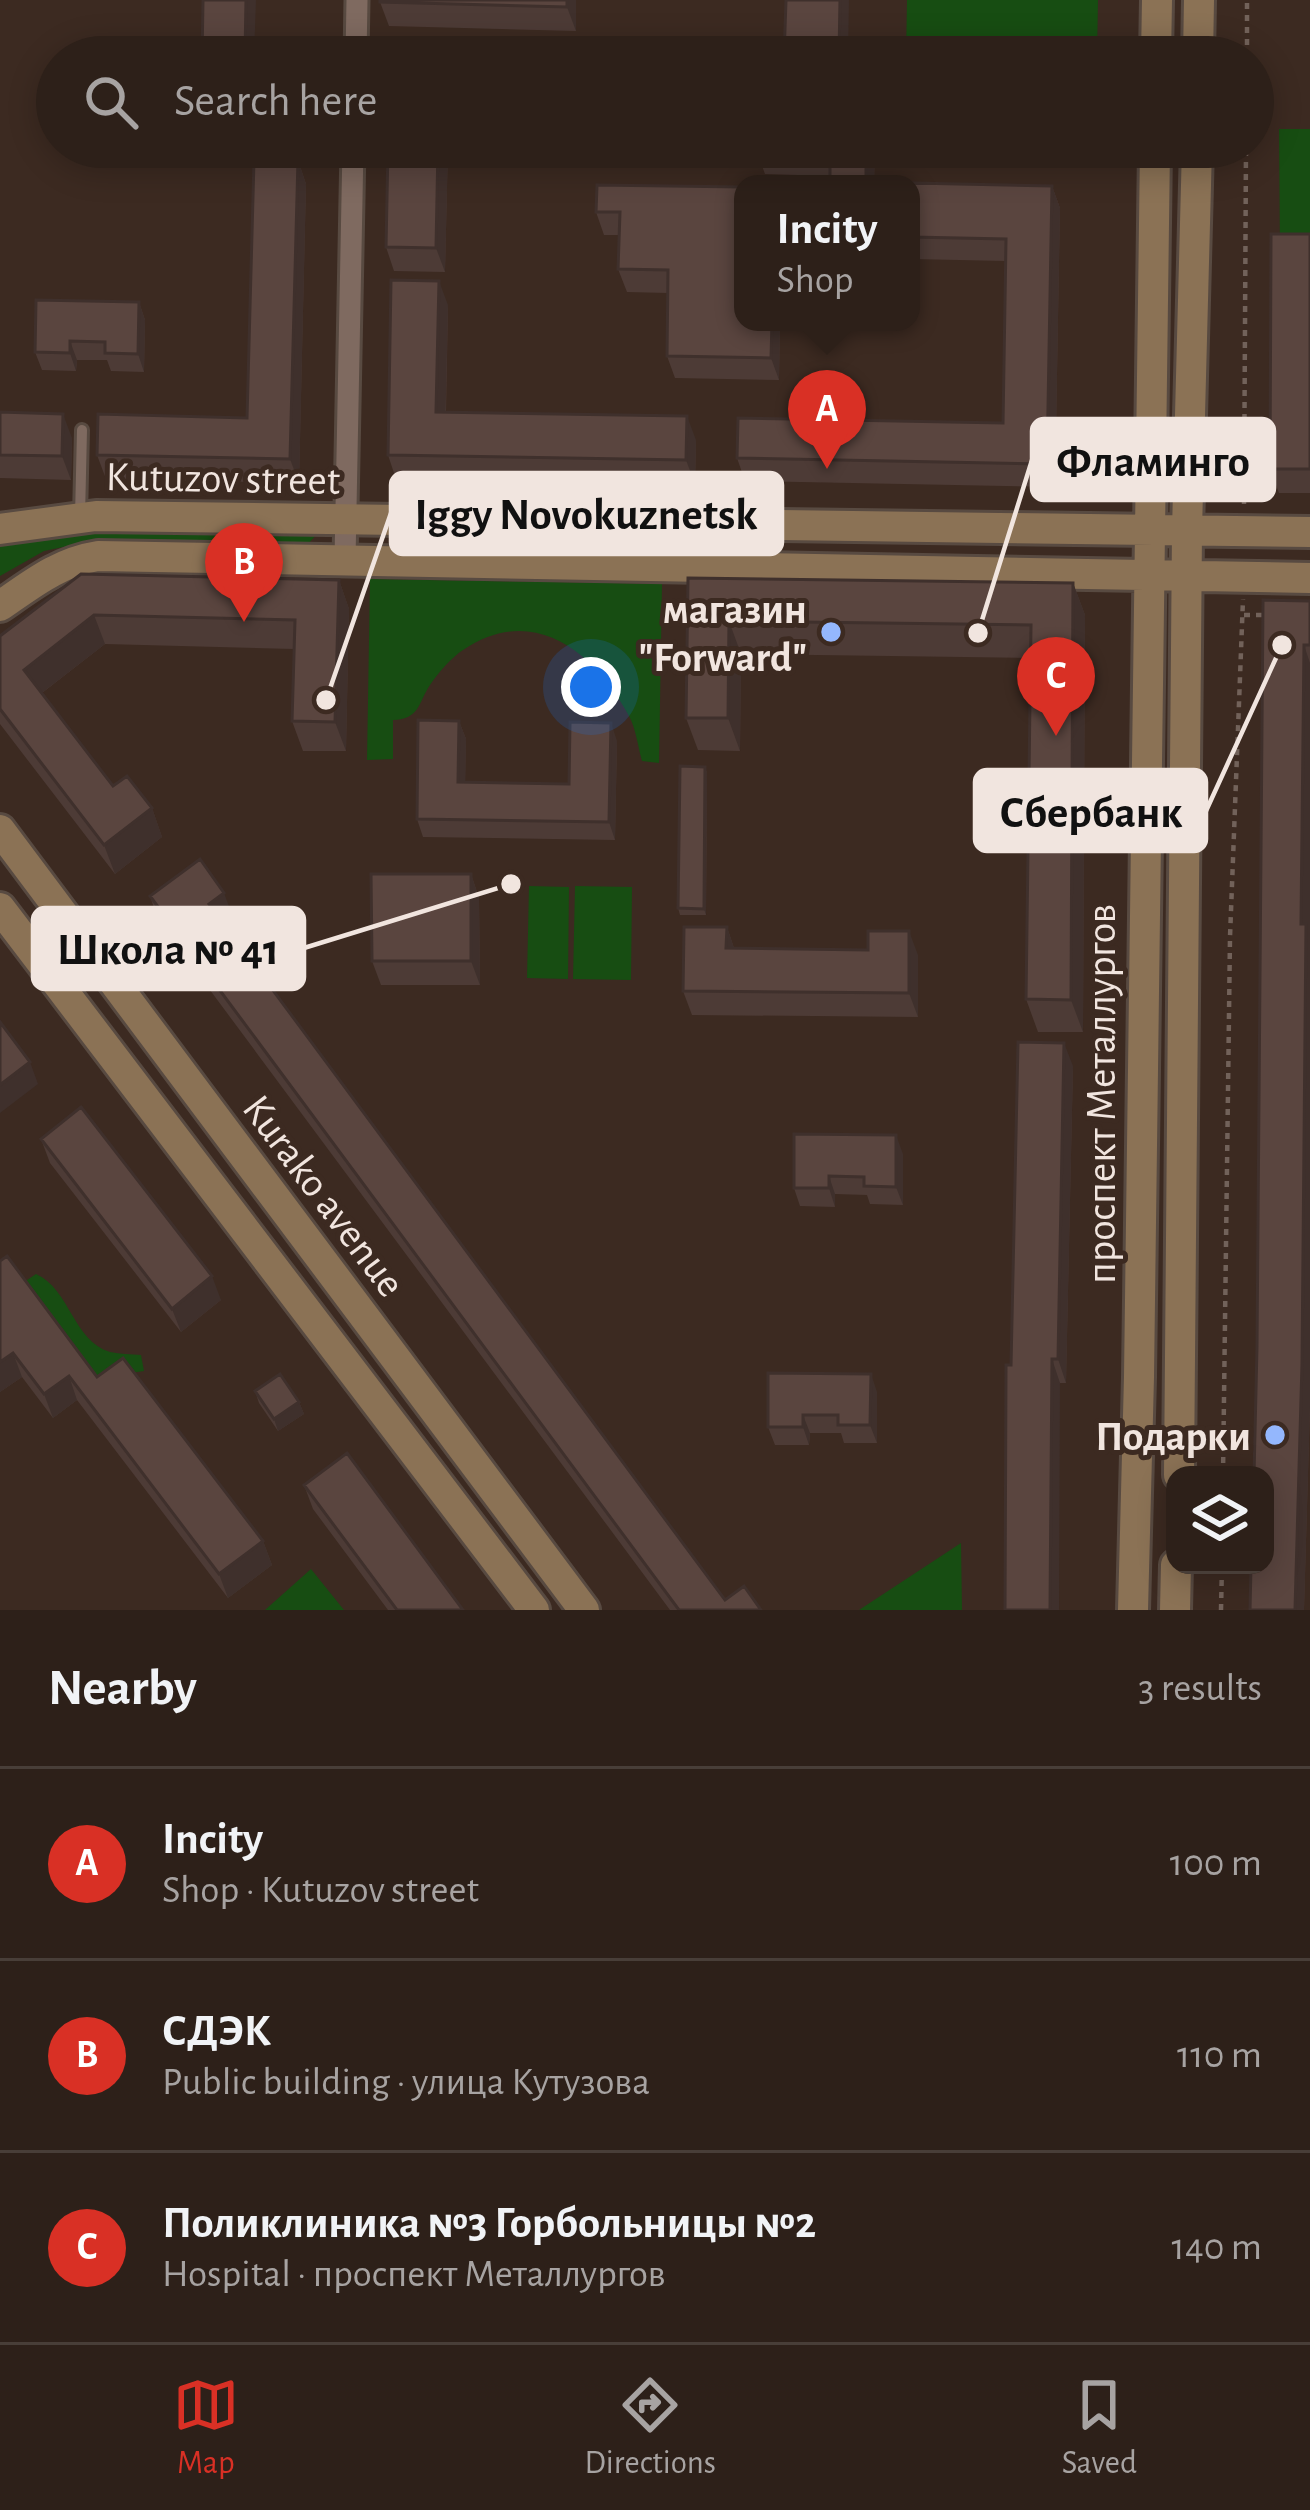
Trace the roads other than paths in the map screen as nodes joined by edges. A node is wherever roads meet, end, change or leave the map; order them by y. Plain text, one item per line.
1 (357, 0) edge
2 (1157, 0) edge
3 (1199, 0) edge
4 (356, 36) edge
5 (1156, 36) edge
6 (1198, 36) edge
7 (353, 168) edge
8 (1155, 168) edge
9 (1196, 168) edge
10 (82, 430) dead end
11 (80, 518) junction
12 (346, 520) junction
13 (0, 529) edge
14 (1187, 530) junction
15 (1149, 531) junction
16 (1310, 532) edge
17 (345, 560) junction
18 (1148, 575) junction
19 (1187, 576) junction
20 (1310, 578) edge
21 (0, 606) edge
22 (0, 830) edge
23 (0, 908) edge
24 (1179, 1466) edge
25 (1177, 1574) edge
26 (534, 1610) edge
27 (584, 1610) edge
28 (1132, 1610) edge
29 (1175, 1610) edge

1 - 4 street
2 - 5 main road
3 - 6 main road
7 - 12 street
8 - 15 main road, проспект Металлургов
9 - 14 main road, проспект Металлургов
10 - 11 lane
11 - 12 main road, Kutuzov street
11 - 13 main road, Kutuzov street
12 - 15 main road, Kutuzov street
12 - 17 street
14 - 15 main road, Kutuzov street
14 - 16 main road, Kutuzov street
14 - 19 main road, проспект Металлургов
15 - 18 main road, проспект Металлургов
17 - 18 main road, Kutuzov street
17 - 21 main road, Kutuzov street
18 - 19 main road, Kutuzov street
18 - 28 main road, проспект Металлургов
19 - 20 main road, Kutuzov street
19 - 24 main road, проспект Металлургов
22 - 27 main road, Kurako avenue
23 - 26 main road, Kurako avenue
25 - 29 main road

